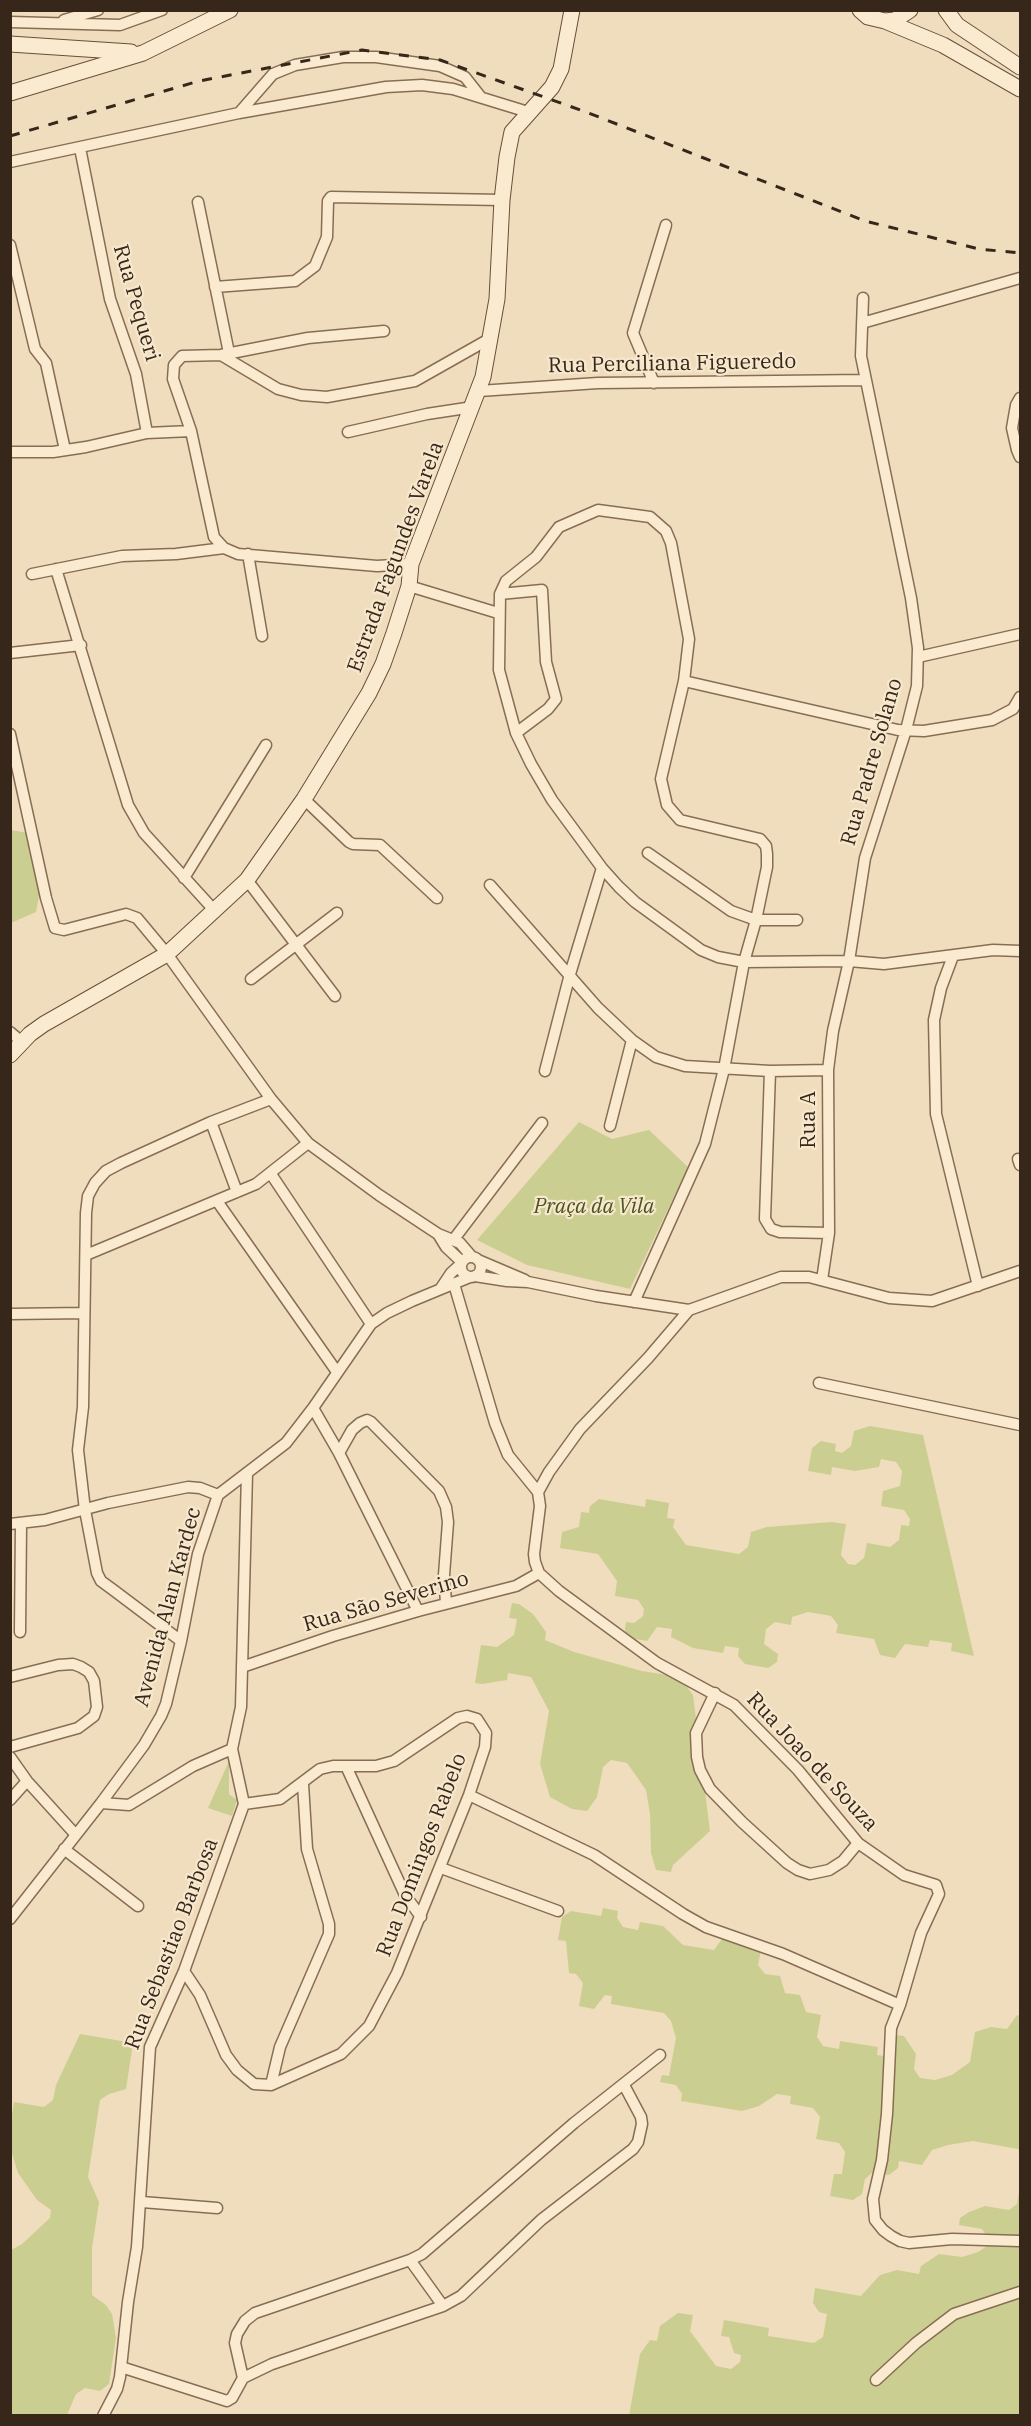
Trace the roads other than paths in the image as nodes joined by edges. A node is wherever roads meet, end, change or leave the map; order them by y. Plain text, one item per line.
1 (98, 10) edge
2 (162, 10) edge
3 (230, 10) edge
4 (572, 10) edge
5 (910, 10) edge
6 (946, 10) edge
7 (858, 11) edge
8 (885, 21) junction
9 (10, 22) edge
10 (53, 24) junction
11 (10, 44) edge
12 (143, 53) junction
13 (1020, 67) edge
14 (1020, 89) edge
15 (10, 93) edge
16 (480, 96) junction
17 (528, 112) junction
18 (239, 113) junction
19 (80, 148) junction
20 (10, 162) edge
21 (502, 200) junction
22 (198, 202) dead end
23 (666, 225) dead end
24 (10, 245) edge
25 (1020, 278) edge
26 (215, 287) junction
27 (863, 298) dead end
28 (862, 323) junction
29 (384, 332) dead end
30 (491, 338) junction
31 (225, 354) junction
32 (866, 381) junction
33 (654, 383) junction
34 (479, 391) junction
35 (1020, 398) edge
36 (473, 407) junction
37 (191, 431) junction
38 (348, 432) dead end
39 (147, 433) junction
40 (65, 450) junction
41 (10, 452) edge
42 (1020, 457) edge
43 (224, 548) junction
44 (248, 554) junction
45 (411, 564) junction
46 (56, 569) junction
47 (32, 574) dead end
48 (409, 586) junction
49 (500, 594) junction
50 (498, 613) junction
51 (1020, 634) edge
52 (262, 636) dead end
53 (81, 645) junction
54 (10, 653) edge
55 (918, 657) junction
56 (684, 681) junction
57 (1020, 697) edge
58 (906, 730) junction
59 (516, 733) junction
60 (10, 734) edge
61 (266, 745) dead end
62 (303, 799) junction
63 (648, 853) dead end
64 (602, 868) junction
65 (184, 878) junction
66 (247, 880) junction
67 (490, 885) dead end
68 (437, 898) dead end
69 (214, 910) junction
70 (337, 913) dead end
71 (756, 920) junction
72 (796, 920) dead end
73 (294, 944) junction
74 (1020, 951) edge
75 (167, 954) junction
76 (953, 956) junction
77 (849, 961) junction
78 (744, 962) junction
79 (570, 974) junction
80 (250, 979) dead end
81 (335, 996) dead end
82 (16, 1037) edge
83 (632, 1040) junction
84 (10, 1055) edge
85 (724, 1069) junction
86 (828, 1070) junction
87 (545, 1071) dead end
88 (770, 1071) junction
89 (271, 1099) junction
90 (211, 1122) junction
91 (542, 1123) dead end
92 (610, 1126) dead end
93 (308, 1143) junction
94 (271, 1174) junction
95 (237, 1192) junction
96 (216, 1201) junction
97 (829, 1233) junction
98 (438, 1234) junction
99 (454, 1239) junction
100 (86, 1256) junction
101 (469, 1261) junction
102 (1020, 1271) edge
103 (473, 1276) junction
104 (822, 1280) junction
105 (528, 1282) junction
106 (454, 1284) junction
107 (978, 1286) junction
108 (441, 1288) junction
109 (634, 1302) junction
110 (689, 1310) junction
111 (84, 1313) junction
112 (10, 1314) edge
113 (371, 1324) junction
114 (337, 1372) junction
115 (819, 1383) dead end
116 (313, 1408) junction
117 (1020, 1425) edge
118 (339, 1453) junction
119 (247, 1473) junction
120 (538, 1492) junction
121 (218, 1495) junction
122 (85, 1510) junction
123 (16, 1524) edge
124 (539, 1573) junction
125 (446, 1603) junction
126 (418, 1611) junction
127 (20, 1632) dead end
128 (182, 1641) junction
129 (242, 1667) junction
130 (10, 1677) edge
131 (715, 1693) junction
132 (10, 1747) edge
133 (232, 1749) junction
134 (10, 1757) edge
135 (346, 1766) junction
136 (27, 1781) junction
137 (303, 1784) junction
138 (469, 1795) junction
139 (10, 1800) edge
140 (101, 1803) junction
141 (244, 1804) junction
142 (75, 1834) junction
143 (858, 1843) junction
144 (64, 1849) junction
145 (441, 1868) junction
146 (138, 1906) dead end
147 (558, 1911) dead end
148 (421, 1917) junction
149 (10, 1919) edge
150 (184, 1971) junction
151 (900, 2005) junction
152 (660, 2055) dead end
153 (624, 2085) junction
154 (266, 2086) junction
155 (141, 2202) junction
156 (217, 2208) dead end
157 (1020, 2241) edge
158 (410, 2260) junction
159 (1020, 2292) edge
160 (443, 2306) junction
161 (121, 2367) junction
162 (243, 2378) junction
163 (876, 2380) dead end
164 (103, 2415) edge

1 - 10 street
2 - 10 street
3 - 12 street
4 - 17 street, Estrada Fagundes Varela
5 - 8 street
6 - 13 street
7 - 8 street
8 - 14 street
9 - 10 street
11 - 12 street
12 - 15 street
16 - 17 street
16 - 18 street
16 - 18 street
17 - 21 street, Estrada Fagundes Varela
18 - 19 street
19 - 20 street
19 - 39 street, Rua Pequeri
21 - 26 street
21 - 30 street, Estrada Fagundes Varela
22 - 26 street
23 - 33 street
24 - 40 street
25 - 28 street
26 - 31 street
27 - 28 street, Rua Padre Solano
28 - 32 street, Rua Padre Solano
29 - 31 street
30 - 31 street
30 - 34 street, Estrada Fagundes Varela
31 - 37 street
32 - 33 street, Rua Perciliana Figueredo
32 - 55 street, Rua Padre Solano
33 - 34 street, Rua Perciliana Figueredo
34 - 36 street, Estrada Fagundes Varela
35 - 42 street
36 - 38 street
36 - 45 street, Estrada Fagundes Varela
37 - 39 street
37 - 43 street
39 - 40 street
40 - 41 street
43 - 44 street
43 - 46 street
44 - 45 street
44 - 52 street
45 - 48 street, Estrada Fagundes Varela
46 - 47 street
46 - 53 street
48 - 50 street
48 - 62 street, Estrada Fagundes Varela
49 - 50 street
49 - 56 street
49 - 59 street
50 - 59 street
51 - 55 street
53 - 54 street
53 - 65 street
55 - 58 street, Rua Padre Solano
56 - 58 street
56 - 71 street
57 - 58 street
58 - 77 street, Rua Padre Solano
59 - 64 street
60 - 75 street
61 - 65 street
62 - 66 street, Estrada Fagundes Varela
62 - 68 street
63 - 71 street
64 - 78 street
64 - 79 street
65 - 69 street
66 - 69 street, Estrada Fagundes Varela
66 - 73 street
67 - 79 street
69 - 75 street, Estrada Fagundes Varela
70 - 73 street
71 - 72 street
71 - 78 street
73 - 80 street
73 - 81 street
74 - 76 street
75 - 82 street, Estrada Fagundes Varela
75 - 89 street
76 - 77 street
76 - 107 street
77 - 78 street
77 - 86 street, Rua A
78 - 85 street
79 - 83 street
79 - 87 street
82 - 84 street, Estrada Fagundes Varela
83 - 85 street
83 - 92 street
85 - 88 street
85 - 109 street
86 - 88 street
86 - 97 street, Rua A
88 - 97 street
89 - 90 street
89 - 93 street
90 - 95 street
90 - 100 street
91 - 99 street
93 - 94 street
93 - 98 street
94 - 95 street
94 - 113 street
95 - 96 street
96 - 100 street
96 - 114 street
97 - 104 street, Rua A
98 - 99 street
98 - 101 street
99 - 101 street
100 - 111 street
101 - 103 street
101 - 103 street
101 - 105 street
101 - 108 street
102 - 107 street
103 - 105 street
103 - 106 street, Avenida Alan Kardec
104 - 107 street
104 - 110 street
105 - 109 street
106 - 108 street, Avenida Alan Kardec
106 - 120 street
108 - 113 street, Avenida Alan Kardec
109 - 110 street
110 - 120 street
111 - 112 street
111 - 122 street
113 - 114 street, Avenida Alan Kardec
114 - 116 street, Avenida Alan Kardec
115 - 117 street
116 - 118 street
116 - 119 street, Avenida Alan Kardec
118 - 125 street
118 - 126 street
119 - 121 street, Avenida Alan Kardec
119 - 129 street
120 - 124 street
121 - 122 street
121 - 128 street, Avenida Alan Kardec
122 - 123 street
122 - 128 street
123 - 127 street
124 - 125 street, Rua São Severino
124 - 131 street, Rua Joao de Souza
125 - 126 street, Rua São Severino
126 - 129 street, Rua São Severino
128 - 140 street, Avenida Alan Kardec
129 - 133 street
130 - 132 street
131 - 143 street, Rua Joao de Souza
131 - 143 street
133 - 140 street
133 - 141 street
134 - 136 street
135 - 137 street, Rua Domingos Rabelo
135 - 138 street, Rua Domingos Rabelo
135 - 148 street
136 - 139 street
136 - 142 street
137 - 141 street, Rua Domingos Rabelo
137 - 154 street
138 - 145 street, Rua Domingos Rabelo
138 - 151 street
140 - 142 street, Avenida Alan Kardec
141 - 150 street, Rua Sebastiao Barbosa
142 - 144 street, Avenida Alan Kardec
143 - 151 street, Rua Joao de Souza
144 - 146 street
144 - 149 street, Avenida Alan Kardec
145 - 147 street
145 - 148 street, Rua Domingos Rabelo
148 - 154 street, Rua Domingos Rabelo
150 - 154 street
150 - 155 street, Rua Sebastiao Barbosa
151 - 157 street
152 - 153 street
153 - 158 street
153 - 160 street
155 - 156 street
155 - 161 street, Rua Sebastiao Barbosa
158 - 160 street
158 - 162 street
159 - 163 street
160 - 162 street
161 - 162 street
161 - 164 street, Rua Sebastiao Barbosa

